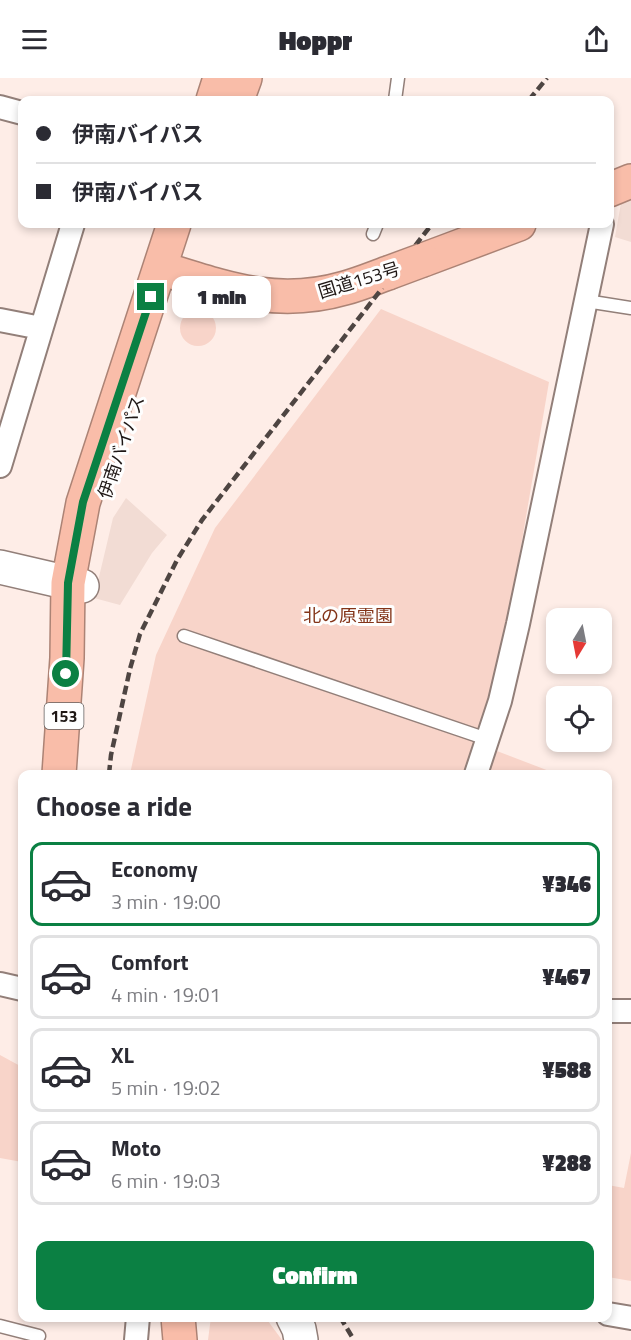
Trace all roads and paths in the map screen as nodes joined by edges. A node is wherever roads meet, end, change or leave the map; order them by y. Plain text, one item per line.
1 (220, 78) edge
2 (245, 78) edge
3 (398, 78) edge
4 (214, 96) edge
5 (238, 96) edge
6 (396, 96) edge
7 (0, 107) edge
8 (18, 112) edge
9 (631, 181) edge
10 (614, 188) edge
11 (72, 228) edge
12 (174, 228) edge
13 (194, 228) edge
14 (508, 228) edge
15 (601, 228) edge
16 (170, 271) junction
17 (586, 301) junction
18 (631, 308) edge
19 (0, 320) edge
20 (42, 328) junction
21 (0, 466) edge
22 (0, 567) edge
23 (75, 585) junction
24 (184, 636) dead end
25 (487, 739) junction
26 (59, 770) edge
27 (477, 770) edge
28 (0, 984) edge
29 (18, 988) edge
30 (612, 1011) edge
31 (631, 1011) edge
32 (612, 1315) edge
33 (631, 1318) edge
34 (138, 1322) edge
35 (178, 1322) edge
36 (296, 1322) edge
37 (0, 1326) edge
38 (39, 1336) dead end
39 (136, 1340) edge
40 (180, 1340) edge
41 (301, 1340) edge

1 - 4 highway
2 - 5 highway
3 - 6 lane
7 - 8 street
9 - 10 highway
11 - 20 street
12 - 16 highway, 伊南バイパス / 153
13 - 16 highway, 伊南バイパス / 153
14 - 16 highway, 国道153号, bridge
15 - 17 street
16 - 23 highway, 伊南バイパス / 153
17 - 18 lane
17 - 25 street
19 - 20 street
20 - 21 street
22 - 23 street
23 - 26 highway, 伊南バイパス / 153
24 - 25 lane
25 - 27 street
28 - 29 street
30 - 31 street
32 - 33 street
34 - 39 street
35 - 40 highway
36 - 41 street
37 - 38 lane

